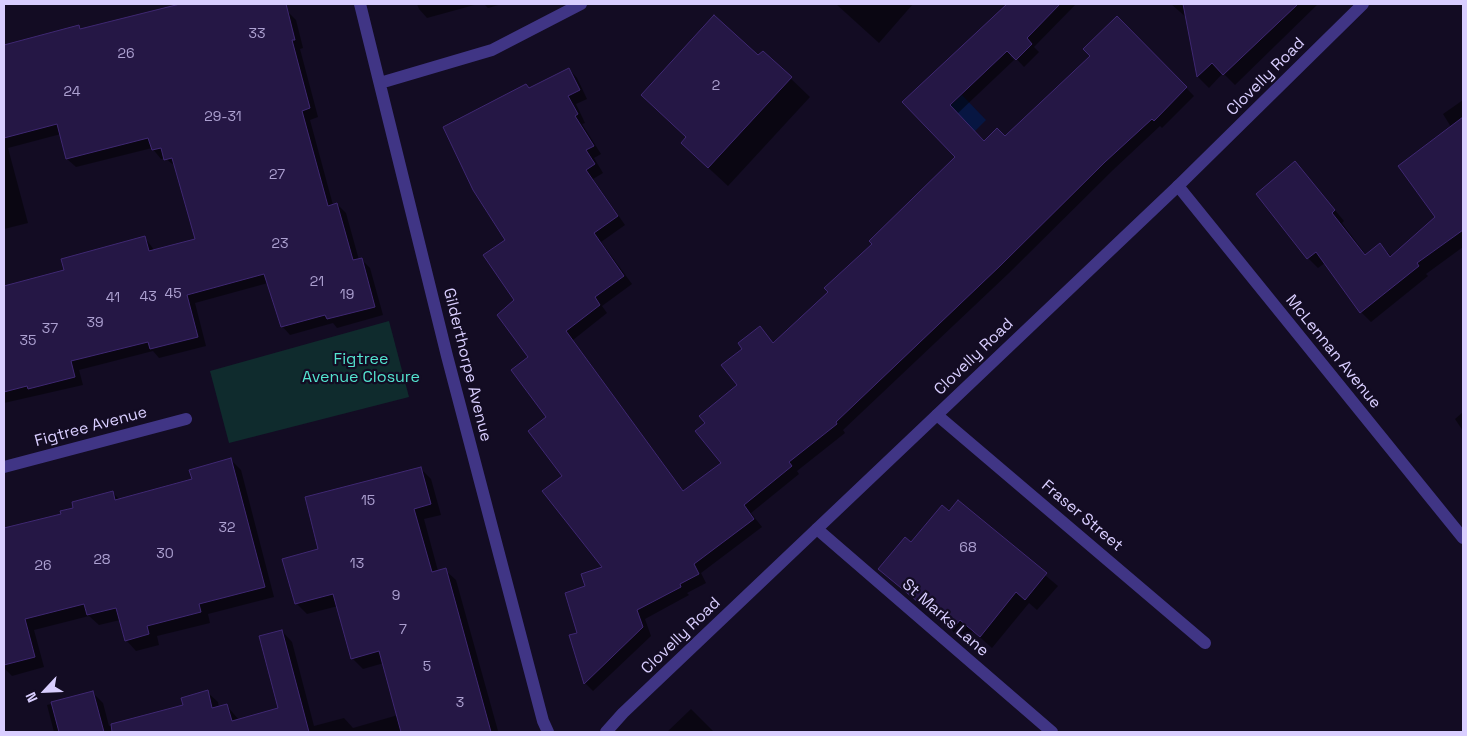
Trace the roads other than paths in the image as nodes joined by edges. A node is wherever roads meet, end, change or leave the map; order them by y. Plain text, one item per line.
1 (360, 4) edge
2 (581, 4) edge
3 (1363, 4) edge
4 (380, 83) junction
5 (1178, 186) junction
6 (937, 415) junction
7 (186, 419) dead end
8 (4, 467) edge
9 (817, 529) junction
10 (1463, 538) edge
11 (1205, 643) dead end
12 (548, 732) edge
13 (606, 732) edge
14 (1052, 732) edge

1 - 4 street, Gilderthorpe Avenue
2 - 4 street
3 - 5 street, Clovelly Road
4 - 12 street, Gilderthorpe Avenue
5 - 6 street, Clovelly Road
5 - 10 street, McLennan Avenue
6 - 9 street, Clovelly Road
6 - 11 street, Fraser Street
7 - 8 street, Figtree Avenue
9 - 13 street, Clovelly Road
9 - 14 street, St Marks Lane

